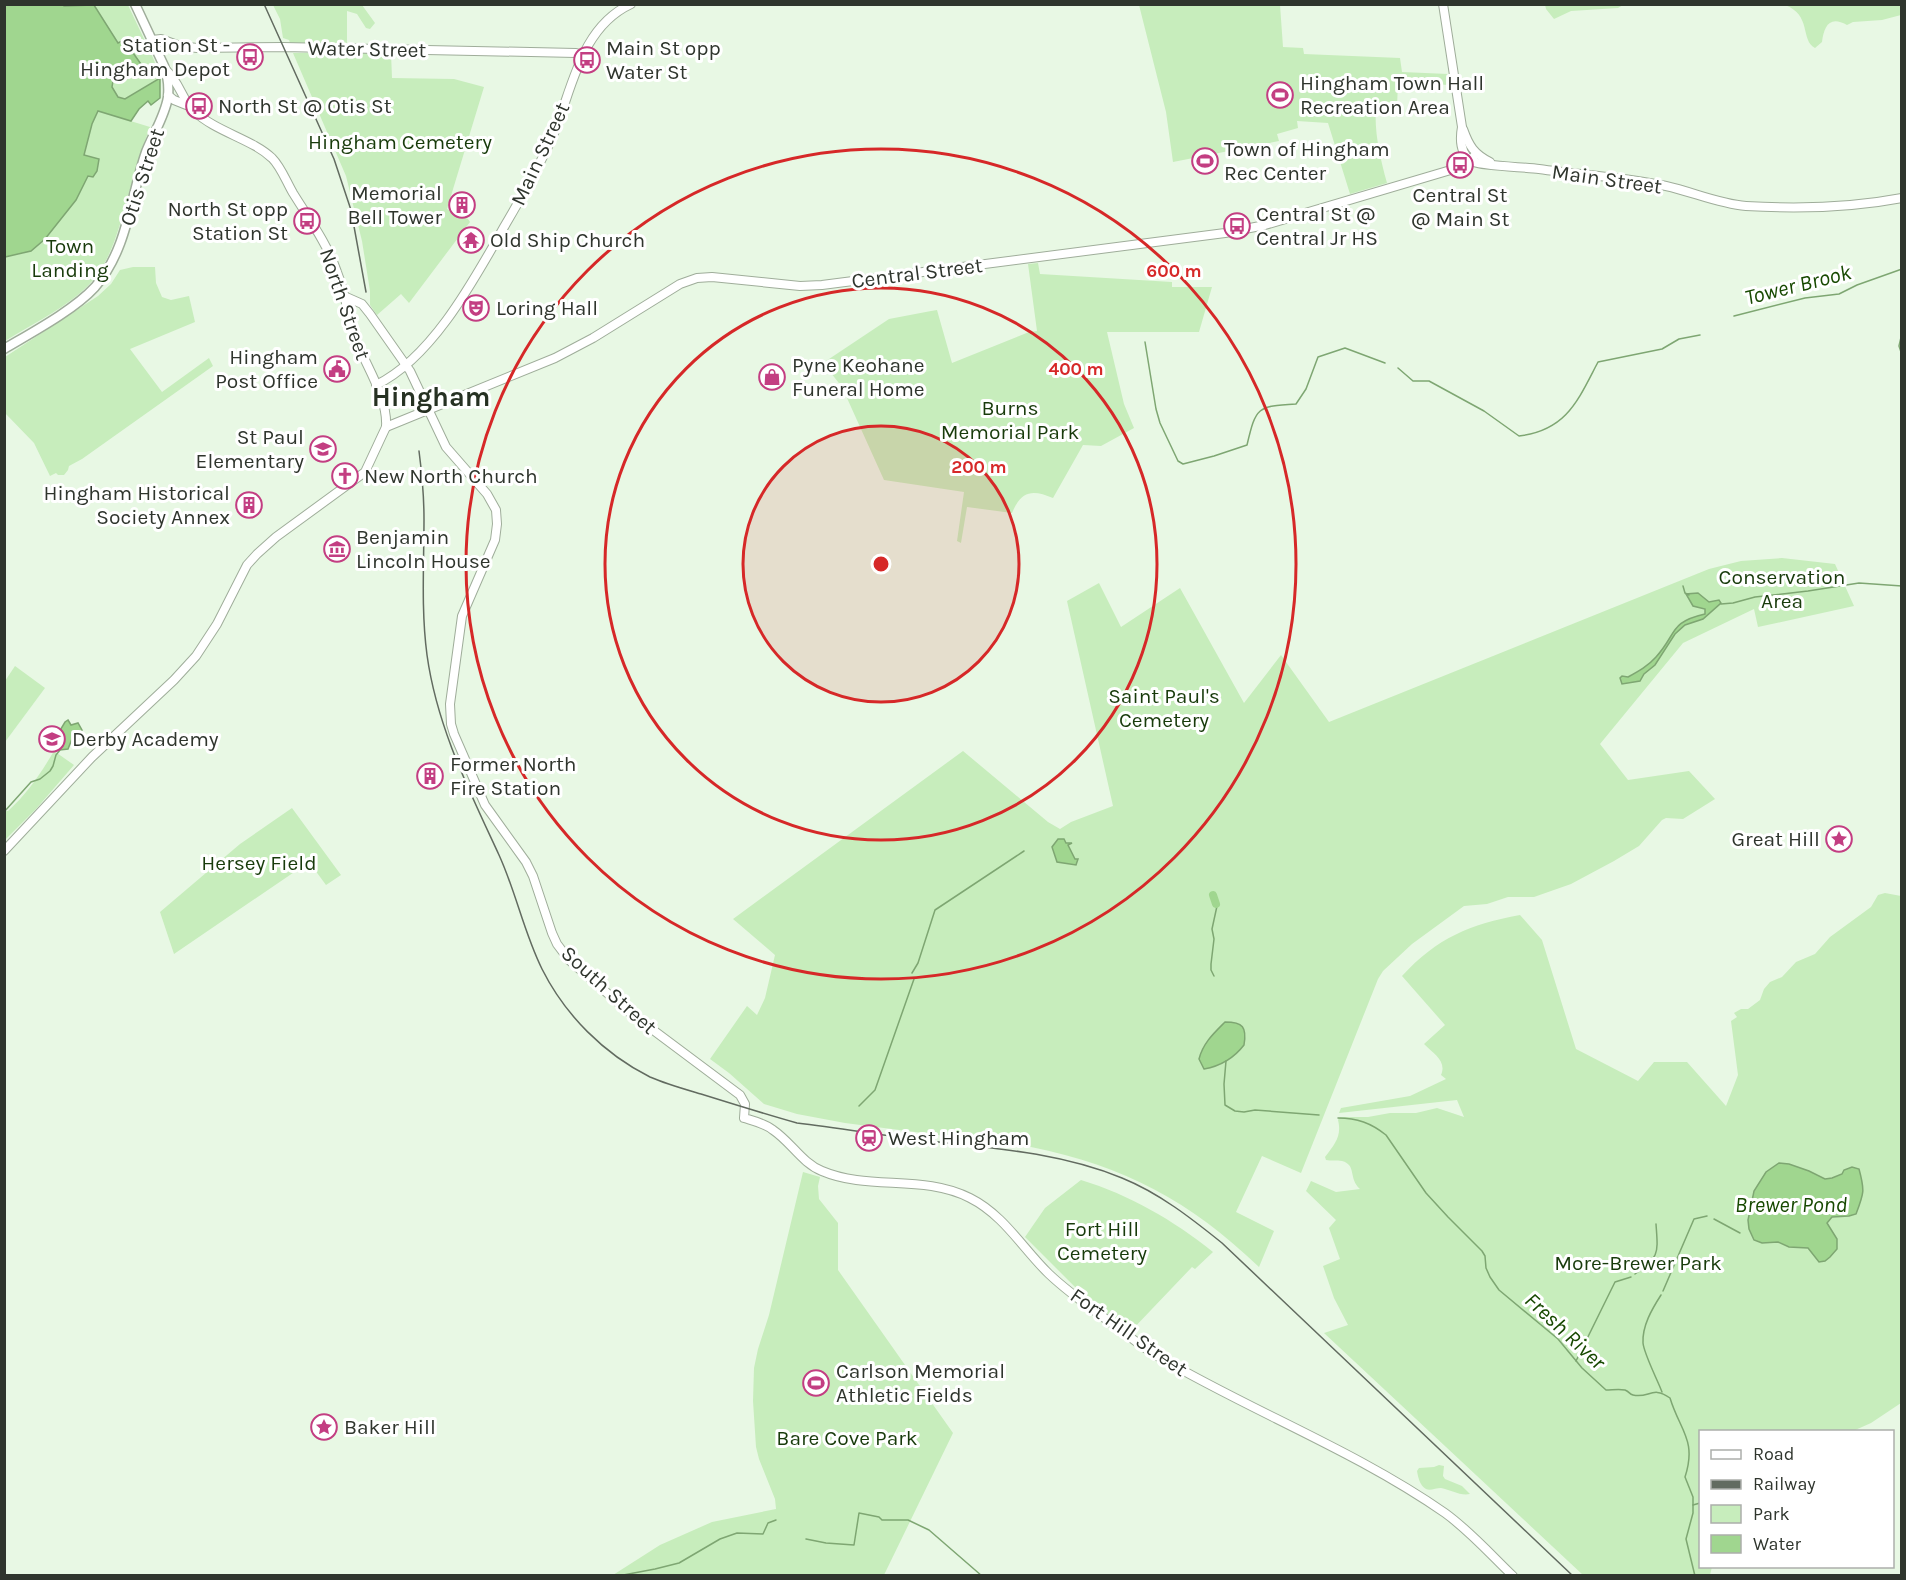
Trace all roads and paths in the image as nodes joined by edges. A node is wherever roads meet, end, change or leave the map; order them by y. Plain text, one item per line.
1 (135, 4) edge
2 (631, 4) edge
3 (1443, 4) edge
4 (152, 40) junction
5 (583, 55) junction
6 (166, 70) junction
7 (168, 95) junction
8 (188, 103) junction
9 (1474, 158) junction
10 (1902, 198) edge
11 (344, 296) junction
12 (4, 349) edge
13 (406, 364) junction
14 (376, 385) junction
15 (427, 410) junction
16 (386, 427) junction
17 (4, 851) edge
18 (744, 1118) joint
19 (1513, 1575) edge

1 - 4 main road
2 - 5 main road, Main Street
3 - 9 main road
4 - 5 main road, Water Street
4 - 6 main road
5 - 13 main road, Main Street
6 - 7 main road
6 - 8 main road
7 - 8 main road, North Street
7 - 12 main road, Otis Street
8 - 11 main road, North Street
9 - 10 main road, Main Street
9 - 15 main road, Central Street
11 - 13 main road, South Street
11 - 14 main road, North Street
13 - 14 main road, Main Street
13 - 15 main road, South Street
14 - 16 main road, North Street
15 - 16 main road, Central Street
15 - 18 main road, South Street
16 - 17 main road
18 - 19 main road, Fort Hill Street

